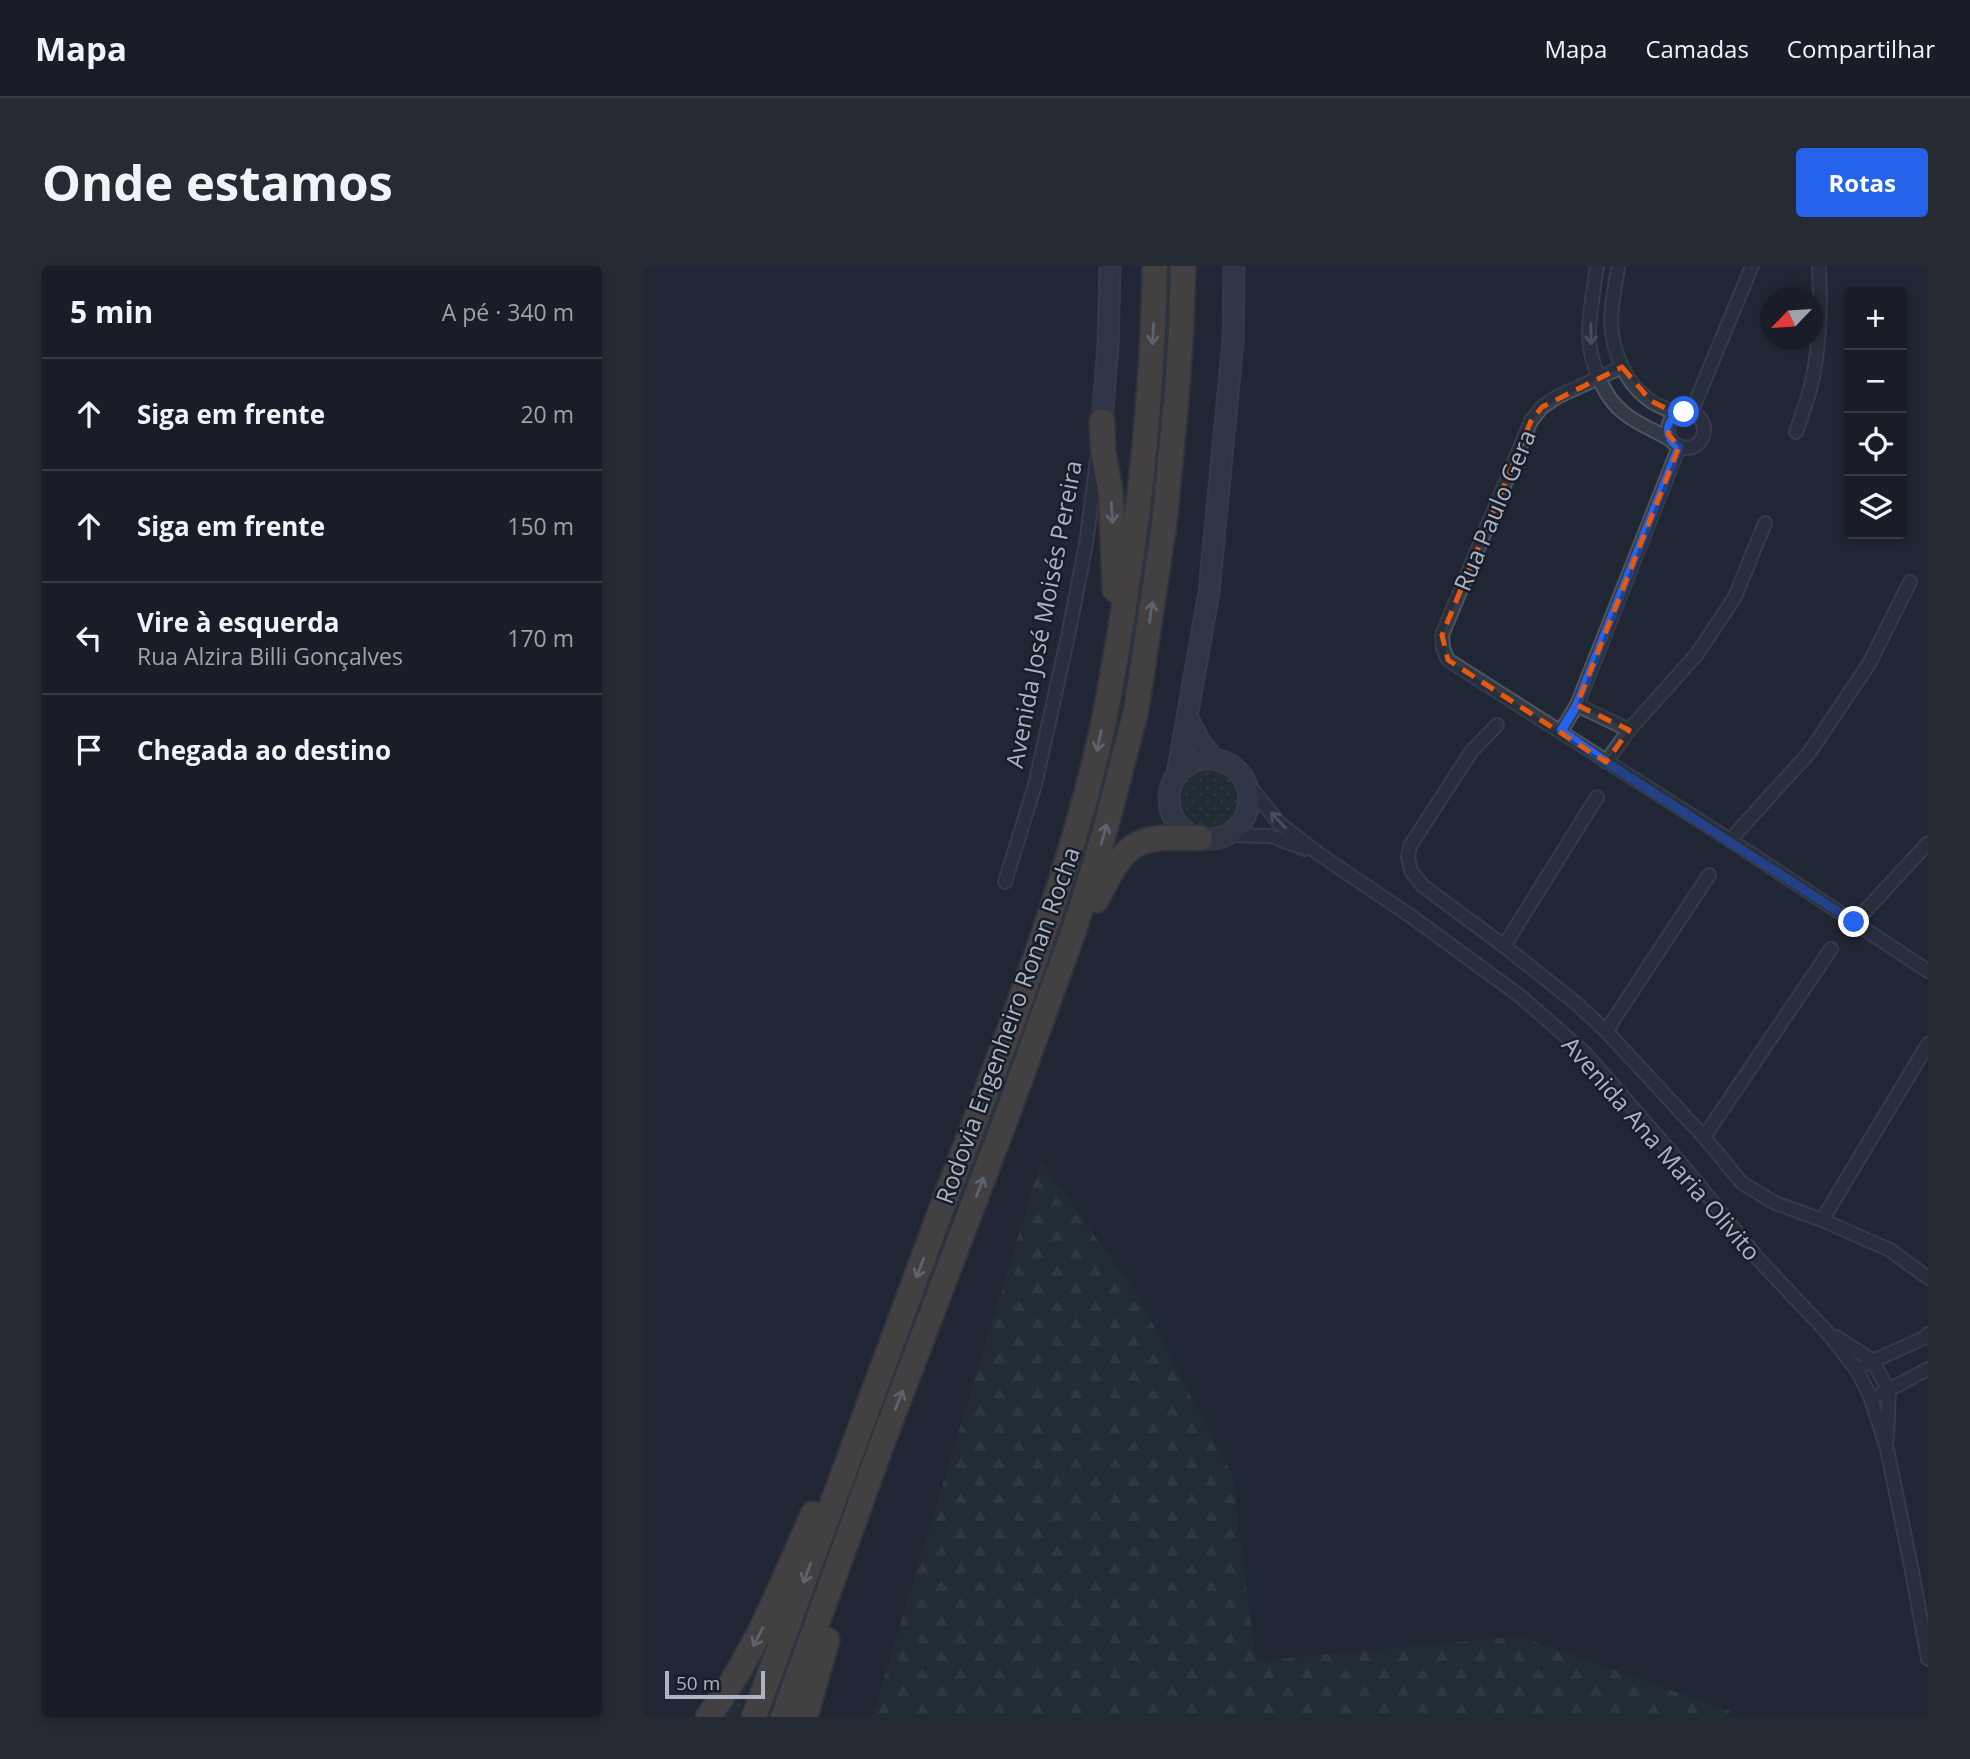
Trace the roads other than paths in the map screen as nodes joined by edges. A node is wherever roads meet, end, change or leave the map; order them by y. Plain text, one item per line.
1 (1110, 266) edge
2 (1154, 266) edge
3 (1183, 266) edge
4 (1234, 266) edge
5 (1597, 266) edge
6 (1618, 266) edge
7 (1752, 266) edge
8 (1819, 266) edge
9 (1622, 367) junction
10 (1599, 376) junction
11 (1692, 413) junction
12 (1677, 414) junction
13 (1102, 421) junction
14 (1796, 432) dead end
15 (1675, 444) junction
16 (1765, 523) dead end
17 (1910, 582) dead end
18 (1113, 675) junction
19 (1577, 705) junction
20 (1187, 717) junction
21 (1497, 725) dead end
22 (1629, 730) junction
23 (1561, 731) junction
24 (1213, 758) junction
25 (1606, 762) junction
26 (1177, 774) junction
27 (1244, 779) junction
28 (1597, 797) dead end
29 (1227, 835) junction
30 (1200, 838) junction
31 (1730, 840) junction
32 (1928, 843) edge
33 (1319, 854) junction
34 (1709, 875) dead end
35 (1006, 882) dead end
36 (1854, 922) junction
37 (1504, 946) junction
38 (1831, 949) dead end
39 (1928, 971) edge
40 (1055, 982) junction
41 (1606, 1031) junction
42 (1928, 1044) edge
43 (1704, 1137) junction
44 (1822, 1220) junction
45 (1928, 1278) edge
46 (905, 1306) junction
47 (1826, 1331) junction
48 (1928, 1334) edge
49 (1872, 1360) junction
50 (1928, 1369) edge
51 (1857, 1370) junction
52 (1889, 1391) junction
53 (1870, 1395) junction
54 (880, 1449) junction
55 (1887, 1449) junction
56 (1928, 1659) edge
57 (708, 1717) edge
58 (754, 1717) edge
59 (783, 1717) edge
60 (805, 1717) edge

1 - 13 street, Avenida José Moisés Pereira
2 -> 18 highway, Rodovia Engenheiro Ronan Rocha
40 -> 3 highway, Rodovia Engenheiro Ronan Rocha
4 - 20 street
5 -> 10 street
6 - 9 street
7 - 11 street
8 - 14 street
9 - 10 street, Rua Paulo Gera
9 - 12 street
10 - 15 street
10 - 23 street, Rua Paulo Gera
11 - 12 street
11 - 15 street
12 - 15 street
13 -> 18 highway
13 - 35 street, Avenida José Moisés Pereira
15 - 19 street
16 - 22 street
17 - 31 street
18 -> 46 highway, Rodovia Engenheiro Ronan Rocha
19 - 22 street
19 - 23 street
20 - 24 street
20 - 26 street
21 - 37 street, Avenida Ana Maria Olivito
22 - 25 street
23 - 25 street
24 - 26 street
24 - 27 street
25 - 31 street
26 - 30 street
27 - 29 street
33 -> 27 street, Avenida Ana Maria Olivito
28 - 37 street
29 - 30 street
29 - 33 street, Avenida Ana Maria Olivito
30 - 40 highway
31 - 36 street
32 - 36 street
33 - 47 street, Avenida Ana Maria Olivito
34 - 41 street
36 - 39 street
37 - 41 street, Avenida Ana Maria Olivito
38 - 43 street
54 -> 40 highway, Rodovia Engenheiro Ronan Rocha
41 - 43 street, Avenida Ana Maria Olivito
42 - 44 street
43 - 44 street, Avenida Ana Maria Olivito
44 - 45 street, Avenida Ana Maria Olivito
46 -> 57 highway
46 -> 58 highway, Rodovia Engenheiro Ronan Rocha
47 - 49 street, Avenida Ana Maria Olivito
47 - 51 street, Avenida Ana Maria Olivito
48 - 49 street
49 - 51 street
49 - 52 street, Avenida Ana Maria Olivito
50 - 52 street
51 - 53 street, Avenida Ana Maria Olivito
52 - 53 street
52 - 55 street, Avenida Ana Maria Olivito
53 - 55 street, Avenida Ana Maria Olivito
54 - 59 highway, Rodovia Engenheiro Ronan Rocha
54 - 60 highway
55 - 56 street, Avenida Ana Maria Olivito

